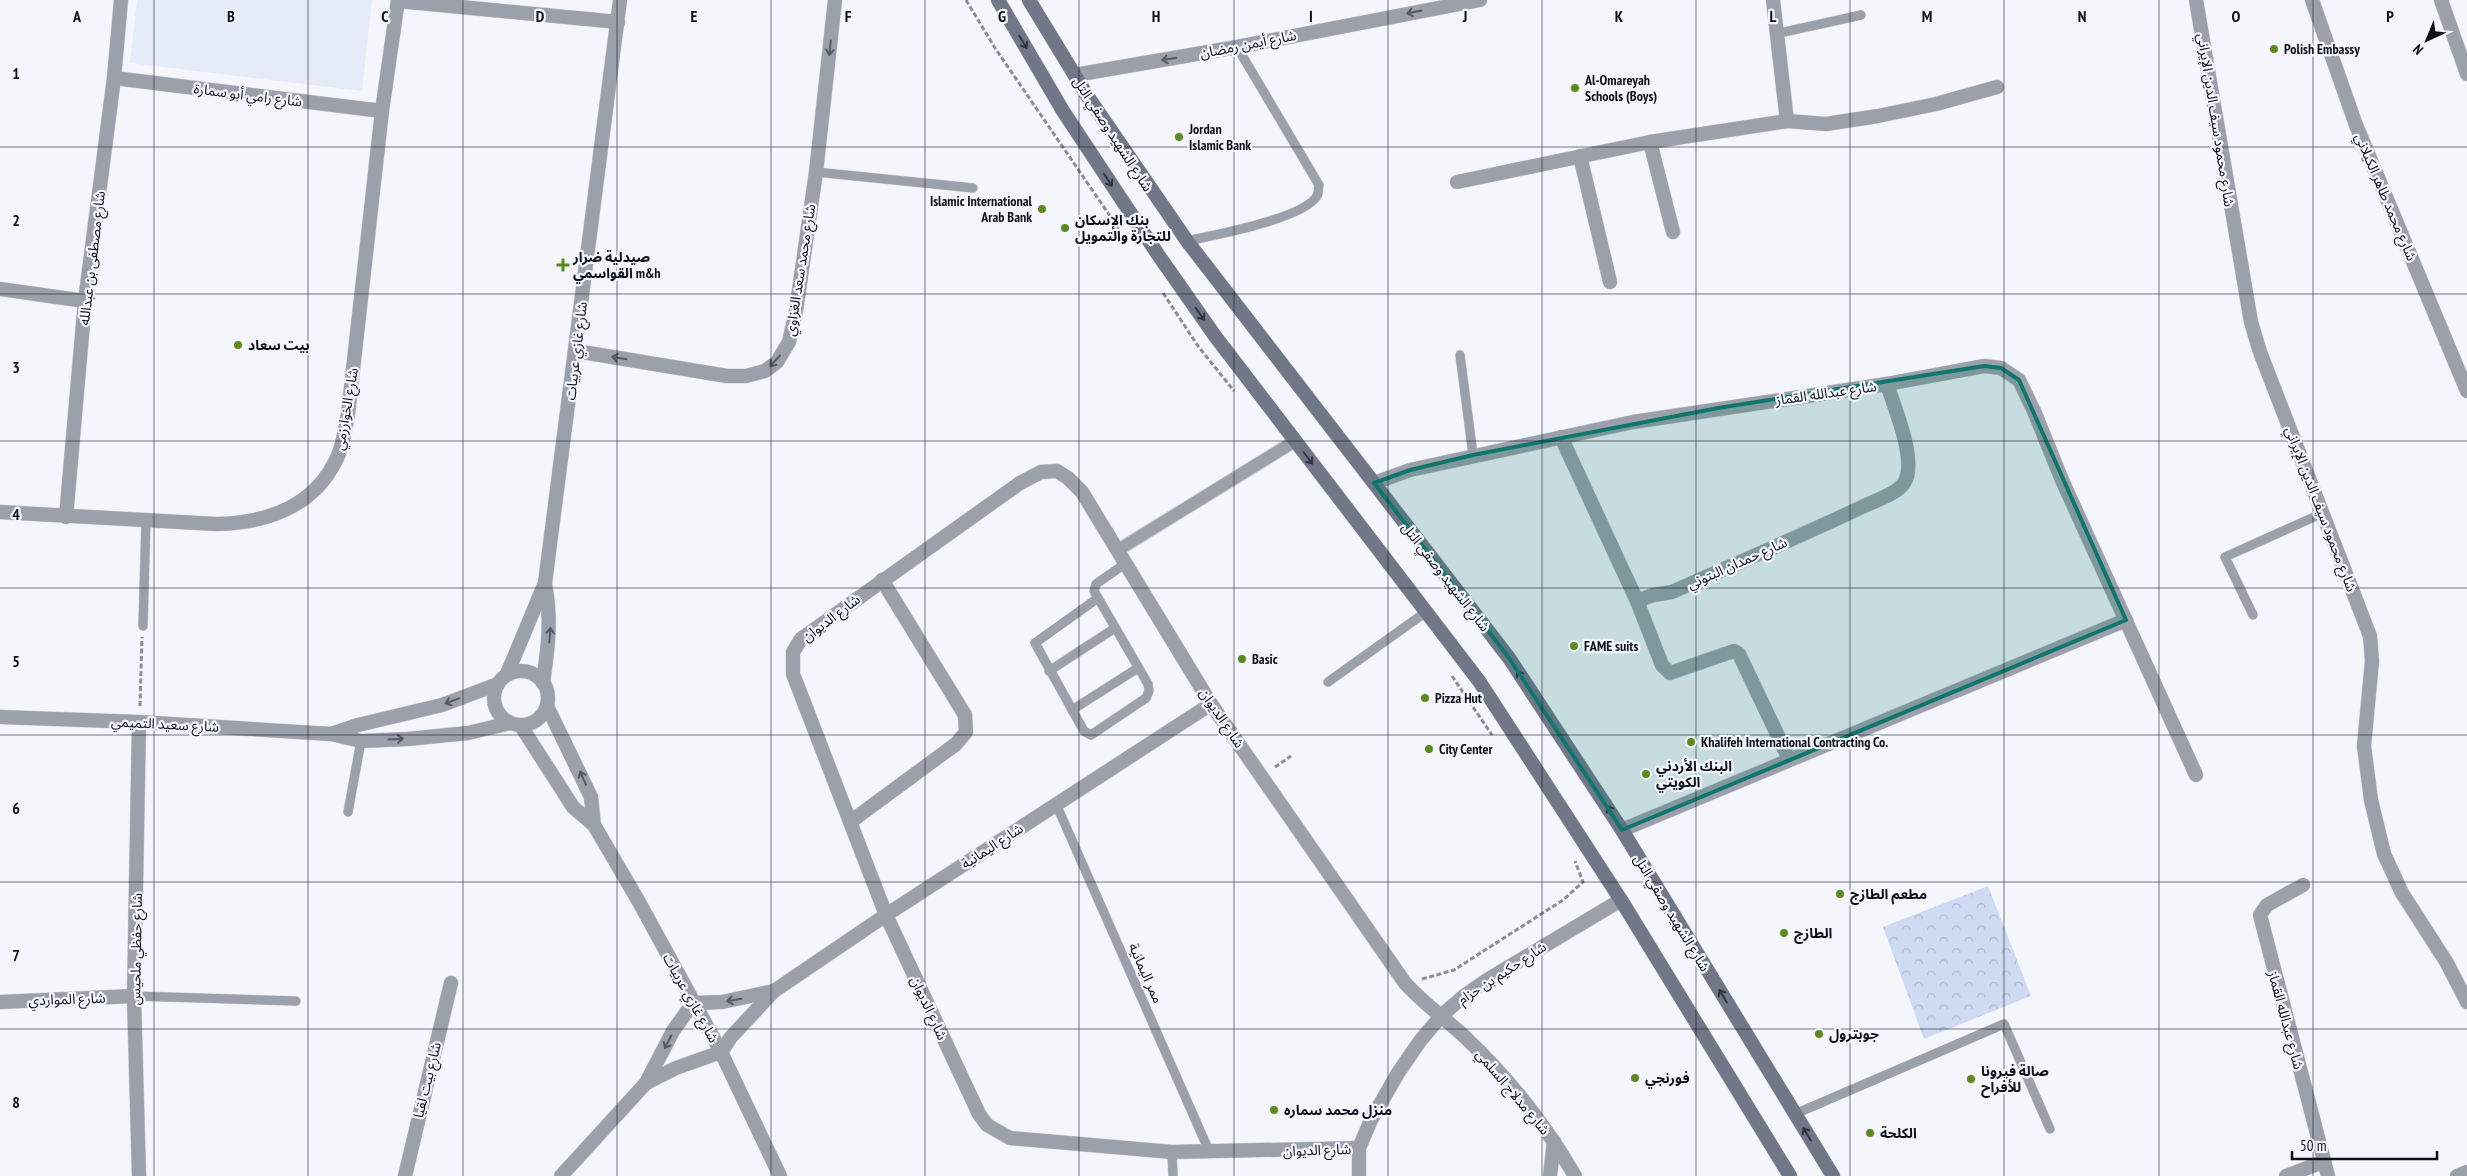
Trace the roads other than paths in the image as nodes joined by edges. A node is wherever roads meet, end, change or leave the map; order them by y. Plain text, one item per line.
1 (121, 0) edge
2 (398, 0) edge
3 (620, 0) edge
4 (835, 0) edge
5 (998, 0) edge
6 (1029, 0) edge
7 (1480, 0) edge
8 (1773, 0) edge
9 (2196, 0) edge
10 (2312, 0) edge
11 (2441, 0) edge
12 (1861, 15) dead end
13 (618, 22) junction
14 (1775, 34) junction
15 (1237, 47) junction
16 (2467, 74) edge
17 (1075, 75) junction
18 (114, 78) junction
19 (1997, 87) dead end
20 (382, 111) junction
21 (1787, 121) junction
22 (1650, 142) junction
23 (1580, 156) junction
24 (816, 172) junction
25 (1457, 182) dead end
26 (973, 188) dead end
27 (1672, 232) dead end
28 (1187, 242) junction
29 (1610, 282) dead end
30 (0, 289) edge
31 (85, 302) junction
32 (576, 351) junction
33 (1460, 355) dead end
34 (1887, 384) junction
35 (2467, 391) edge
36 (1561, 437) junction
37 (1295, 441) junction
38 (1473, 455) junction
39 (1374, 483) junction
40 (0, 512) edge
41 (2322, 513) junction
42 (66, 517) junction
43 (146, 520) junction
44 (1118, 550) junction
45 (1126, 563) junction
46 (882, 580) junction
47 (545, 583) junction
48 (1098, 598) junction
49 (1637, 601) junction
50 (1426, 612) junction
51 (2253, 614) dead end
52 (2126, 620) junction
53 (143, 626) road end
54 (1116, 628) junction
55 (1138, 668) junction
56 (1049, 671) junction
57 (503, 679) junction
58 (1328, 682) dead end
59 (543, 683) junction
60 (1211, 704) junction
61 (547, 706) junction
62 (1072, 710) junction
63 (0, 717) edge
64 (139, 722) junction
65 (515, 724) junction
66 (331, 734) junction
67 (361, 741) junction
68 (1789, 760) junction
69 (2196, 775) dead end
70 (1056, 804) junction
71 (348, 812) dead end
72 (850, 822) junction
73 (594, 825) junction
74 (1622, 830) junction
75 (2304, 885) dead end
76 (1620, 900) junction
77 (886, 915) junction
78 (451, 983) dead end
79 (774, 991) junction
80 (134, 996) junction
81 (296, 1001) dead end
82 (0, 1002) edge
83 (2467, 1002) edge
84 (693, 1003) junction
85 (1441, 1016) junction
86 (721, 1052) junction
87 (646, 1083) junction
88 (1795, 1114) junction
89 (2050, 1129) dead end
90 (1554, 1141) junction
91 (1359, 1148) junction
92 (1172, 1152) junction
93 (1210, 1153) junction
94 (2323, 1162) junction
95 (2467, 1172) edge
96 (139, 1176) edge
97 (405, 1176) edge
98 (561, 1176) edge
99 (780, 1176) edge
100 (1173, 1176) edge
101 (1359, 1176) edge
102 (1550, 1176) edge
103 (1575, 1176) edge
104 (1790, 1176) edge
105 (1833, 1176) edge
106 (2286, 1176) edge
107 (2328, 1176) edge
108 (2456, 1176) edge

1 - 18 street, شارع مصطفى بن عبدالله
2 - 13 street
2 - 20 street, شارع الخوارزمي
3 - 13 street, شارع غازي عربيات
4 -> 24 street, شارع محمد سعد الغزاوي
5 -> 37 main road, شارع الشهيد وصفي التل
6 - 17 main road, شارع الشهيد وصفي التل
7 -> 15 street, شارع أيمن رمضان
8 - 14 street
9 - 41 street, شارع محمود سيف الدين الإيراني
10 - 35 street, شارع محمد طاهر الكيلاني
11 - 16 street
12 - 14 lane
13 - 32 street, شارع غازي عربيات
14 - 21 street
15 -> 17 street, شارع أيمن رمضان
15 - 28 lane
17 - 28 main road, شارع الشهيد وصفي التل
18 - 20 street, شارع رامي أبو سمارة
18 - 31 street, شارع مصطفى بن عبدالله
19 - 21 street
20 - 43 street, شارع الخوارزمي
21 - 22 street
22 - 23 street
22 - 27 street
23 - 25 street
23 - 29 street
24 - 26 lane
24 -> 32 street, شارع محمد سعد الغزاوي
28 - 39 main road, شارع الشهيد وصفي التل
30 - 31 street
31 - 42 street, شارع مصطفى بن عبدالله
32 - 47 street, شارع غازي عربيات
33 - 38 lane
34 - 36 street, شارع عبدالله القماز
34 - 49 street, شارع حمدان البتوني
34 - 52 street, شارع عبدالله القماز
36 - 38 street, شارع عبدالله القماز
36 - 49 street
37 - 44 street
37 -> 50 main road, شارع الشهيد وصفي التل
38 - 39 street, شارع عبدالله القماز
74 -> 39 main road, شارع الشهيد وصفي التل
40 - 42 street, شارع الخوارزمي
41 - 51 lane
41 - 83 street, شارع محمود سيف الدين الإيراني
42 - 43 street, شارع الخوارزمي
43 - 53 lane
44 - 45 street, شارع الديوان
44 - 46 street, شارع الديوان
45 - 48 lane
45 - 60 street, شارع الديوان
46 - 72 street, شارع الديوان
46 - 72 street
47 - 57 street, شارع غازي عربيات
59 -> 47 street, شارع غازي عربيات
48 - 54 lane
48 - 56 lane
49 - 68 street
50 - 58 lane
50 - 76 main road, شارع الشهيد وصفي التل
52 - 68 street
52 - 69 street, شارع عبدالله القماز
54 - 55 lane
54 - 56 lane
55 - 62 lane
55 - 62 lane
56 - 62 lane
57 - 59 street
57 - 65 street
57 -> 66 street, شارع سعيد التميمي
59 - 61 street
60 - 70 street, شارع اليمانية
60 - 85 street, شارع الديوان
61 - 65 street
73 -> 61 street, شارع غازي عربيات
63 - 64 street, شارع سعيد التميمي
64 - 66 street, شارع سعيد التميمي
64 - 80 street, شارع حفظي ملحيس
67 -> 65 street, شارع سعيد التميمي
65 - 73 street, شارع غازي عربيات
66 - 67 street, شارع سعيد التميمي
67 - 71 lane
68 - 74 street
70 - 77 street, شارع اليمانية
70 - 93 lane, ممر اليمانية
72 - 77 street, شارع الديوان
73 - 84 street, شارع غازي عربيات
88 -> 74 main road, شارع الشهيد وصفي التل
75 - 94 street, شارع عبدالله القماز
76 - 85 street, شارع حكيم بن حزام
76 - 104 main road, شارع الشهيد وصفي التل
77 - 79 street, شارع اليمانية
77 - 92 street, شارع الديوان
78 - 97 street, شارع بيت لقيا
79 -> 84 street, شارع اليمانية
79 - 86 street, شارع اليمانية
80 - 81 lane
80 - 82 street, شارع المواردي
80 - 96 street, شارع حفظي ملحيس
84 - 86 street, شارع غازي عربيات
84 -> 87 street
85 - 90 street, شارع مدلاج السلمي
85 - 91 street, شارع حكيم بن حزام
86 - 87 street
86 - 99 street, شارع غازي عربيات
87 - 98 street
88 - 89 lane
105 -> 88 main road, شارع الشهيد وصفي التل
90 - 102 street
90 - 103 street, شارع مدلاج السلمي
91 - 93 street, شارع الديوان
91 - 101 street, شارع حكيم بن حزام
92 - 93 street, شارع الديوان
92 - 100 lane
94 - 106 street
94 - 107 street, شارع عبدالله القماز
95 - 108 street

